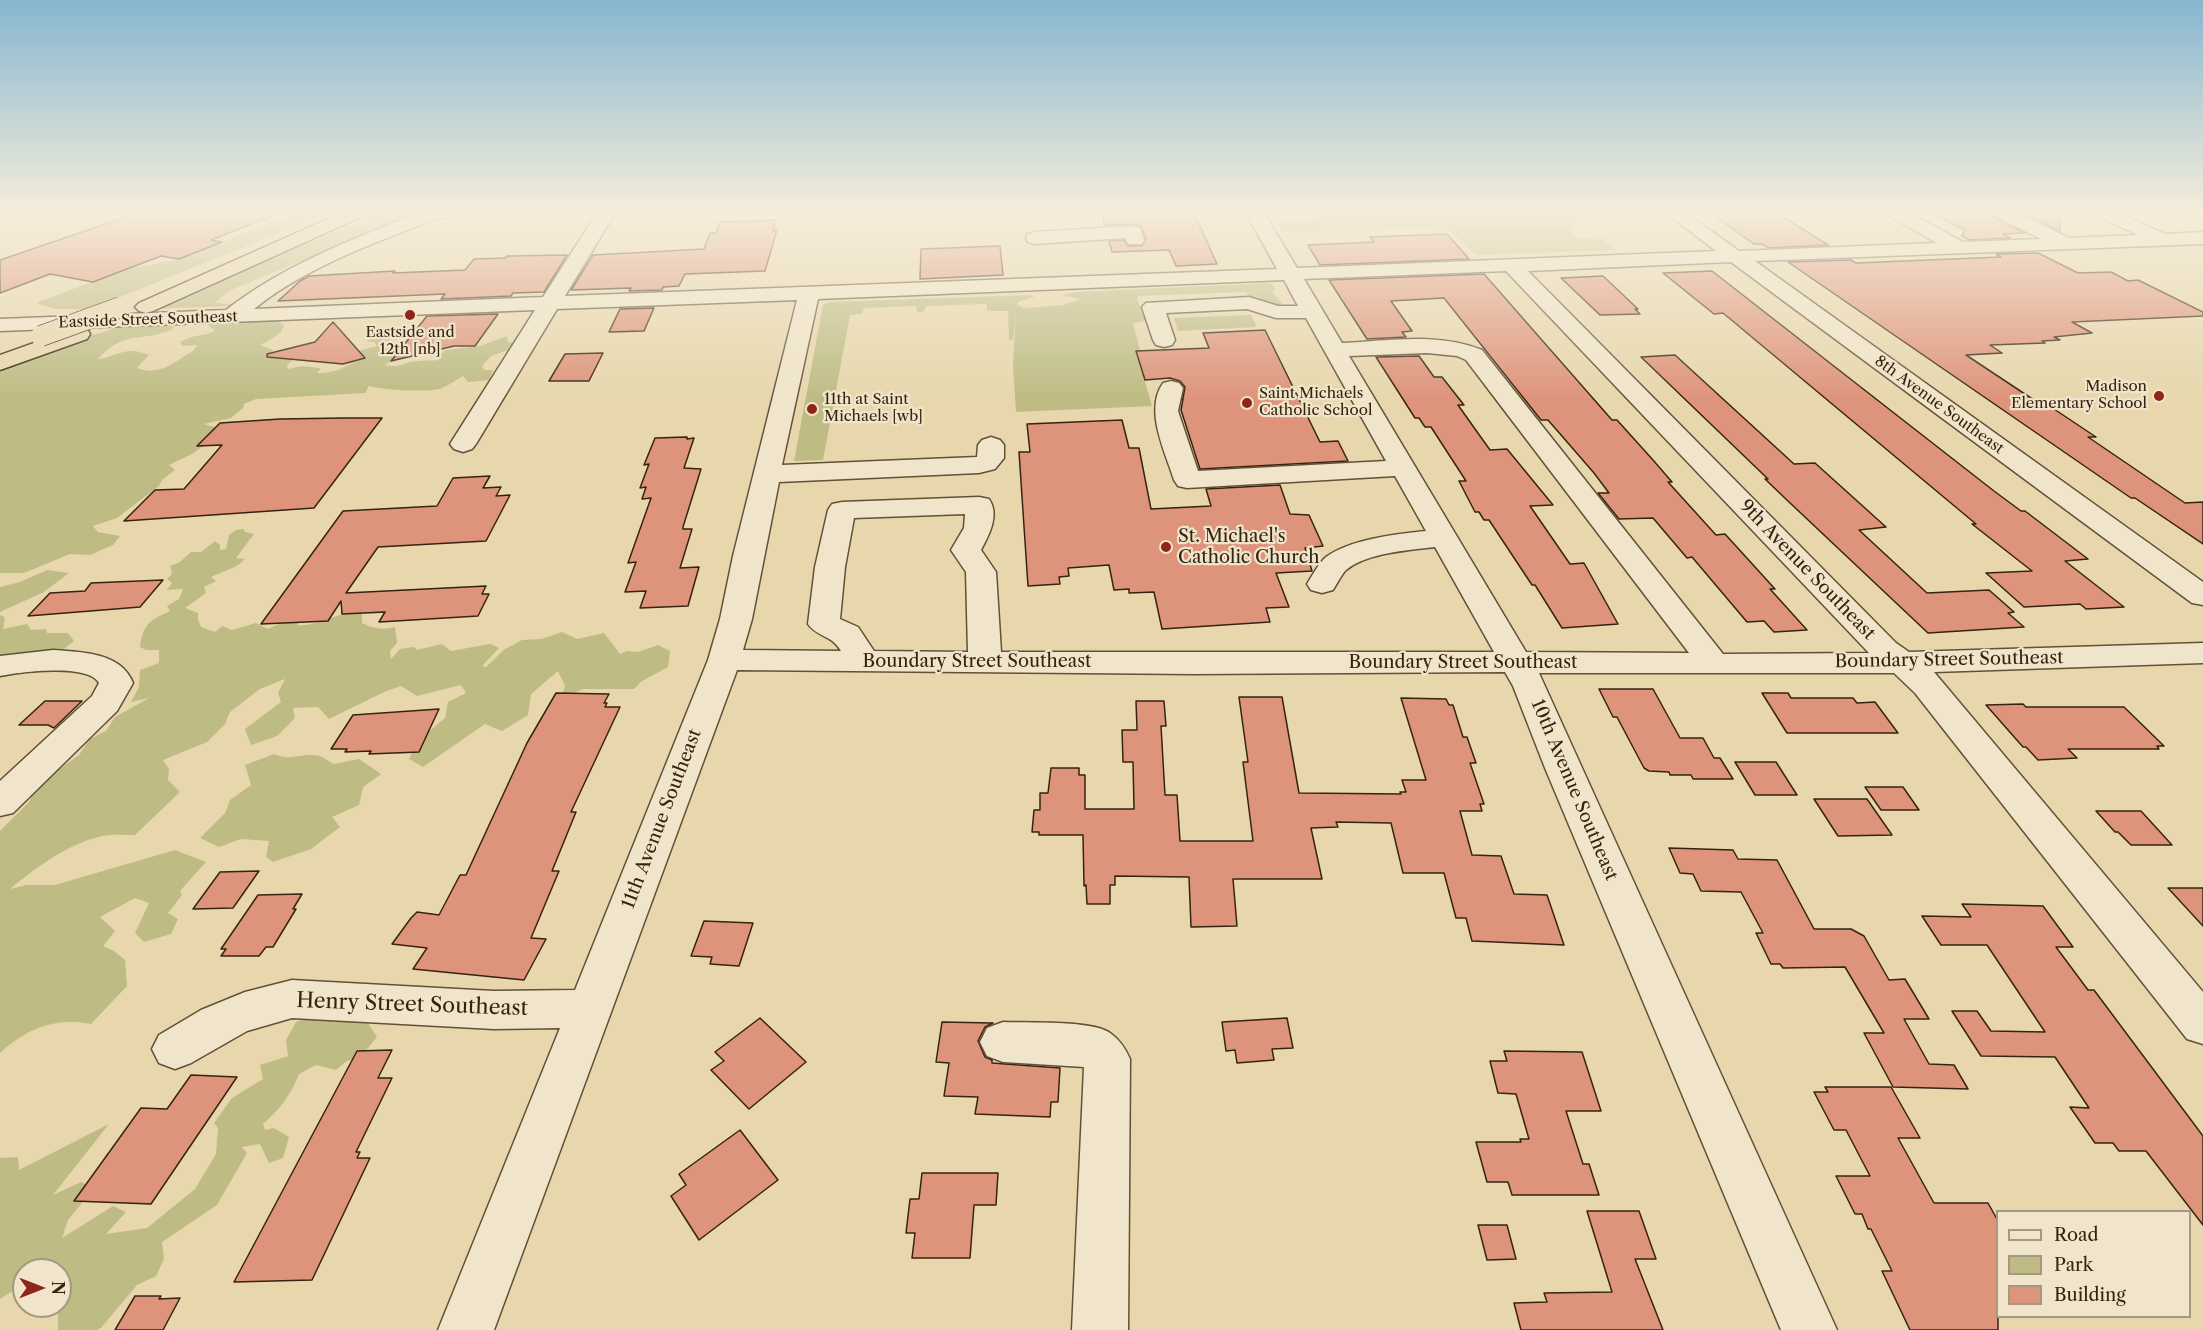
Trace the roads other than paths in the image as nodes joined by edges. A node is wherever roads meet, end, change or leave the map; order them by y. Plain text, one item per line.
1 (196, 275) edge
2 (216, 275) edge
3 (292, 275) edge
4 (567, 275) edge
5 (1041, 275) edge
6 (1264, 275) edge
7 (1291, 275) edge
8 (1521, 275) edge
9 (1759, 275) edge
10 (1043, 284) junction
11 (808, 293) junction
12 (549, 304) junction
13 (1312, 312) junction
14 (231, 316) junction
15 (0, 325) edge
16 (1164, 340) dead end
17 (0, 349) edge
18 (1335, 350) junction
19 (0, 363) edge
20 (1171, 388) dead end
21 (463, 444) dead end
22 (991, 445) dead end
23 (1402, 468) junction
24 (768, 474) junction
25 (1442, 538) junction
26 (1322, 584) dead end
27 (2203, 596) edge
28 (2203, 653) edge
29 (724, 660) junction
30 (864, 661) junction
31 (985, 661) junction
32 (1516, 662) junction
33 (1900, 663) junction
34 (1714, 664) junction
35 (0, 666) edge
36 (0, 803) edge
37 (589, 1009) junction
38 (2203, 1025) edge
39 (1003, 1042) dead end
40 (175, 1048) dead end
41 (465, 1330) edge
42 (1100, 1330) edge
43 (1809, 1330) edge

1 - 17 highway, bridge
2 - 19 highway
3 - 14 street
4 - 12 street
5 - 10 street
6 - 10 street, Eastside Street Southeast
7 - 13 street, 10th Avenue Southeast
8 - 33 street, 9th Avenue Southeast
9 - 27 street, 8th Avenue Southeast
10 - 11 street, Eastside Street Southeast
11 - 12 street, Eastside Street Southeast
11 - 24 street, 11th Avenue Southeast
12 - 14 street, Eastside Street Southeast
12 - 21 street
13 - 16 street
13 - 18 street, 10th Avenue Southeast
14 - 15 street, Eastside Street Southeast
18 - 23 street, 10th Avenue Southeast
18 - 34 street
20 - 23 street
22 - 24 street
23 - 25 street, 10th Avenue Southeast
24 - 29 street, 11th Avenue Southeast
25 - 26 street
25 - 32 street, 10th Avenue Southeast
28 - 33 street, Boundary Street Southeast
29 - 30 street, Boundary Street Southeast
29 - 37 street, 11th Avenue Southeast
30 - 31 street, Boundary Street Southeast
30 - 31 street
31 - 32 street, Boundary Street Southeast
32 - 34 street, Boundary Street Southeast
32 - 43 street, 10th Avenue Southeast
33 - 34 street, Boundary Street Southeast
33 - 38 street, 9th Avenue Southeast
35 - 36 street
37 - 40 street, Henry Street Southeast
37 - 41 street, 11th Avenue Southeast
39 - 42 street

